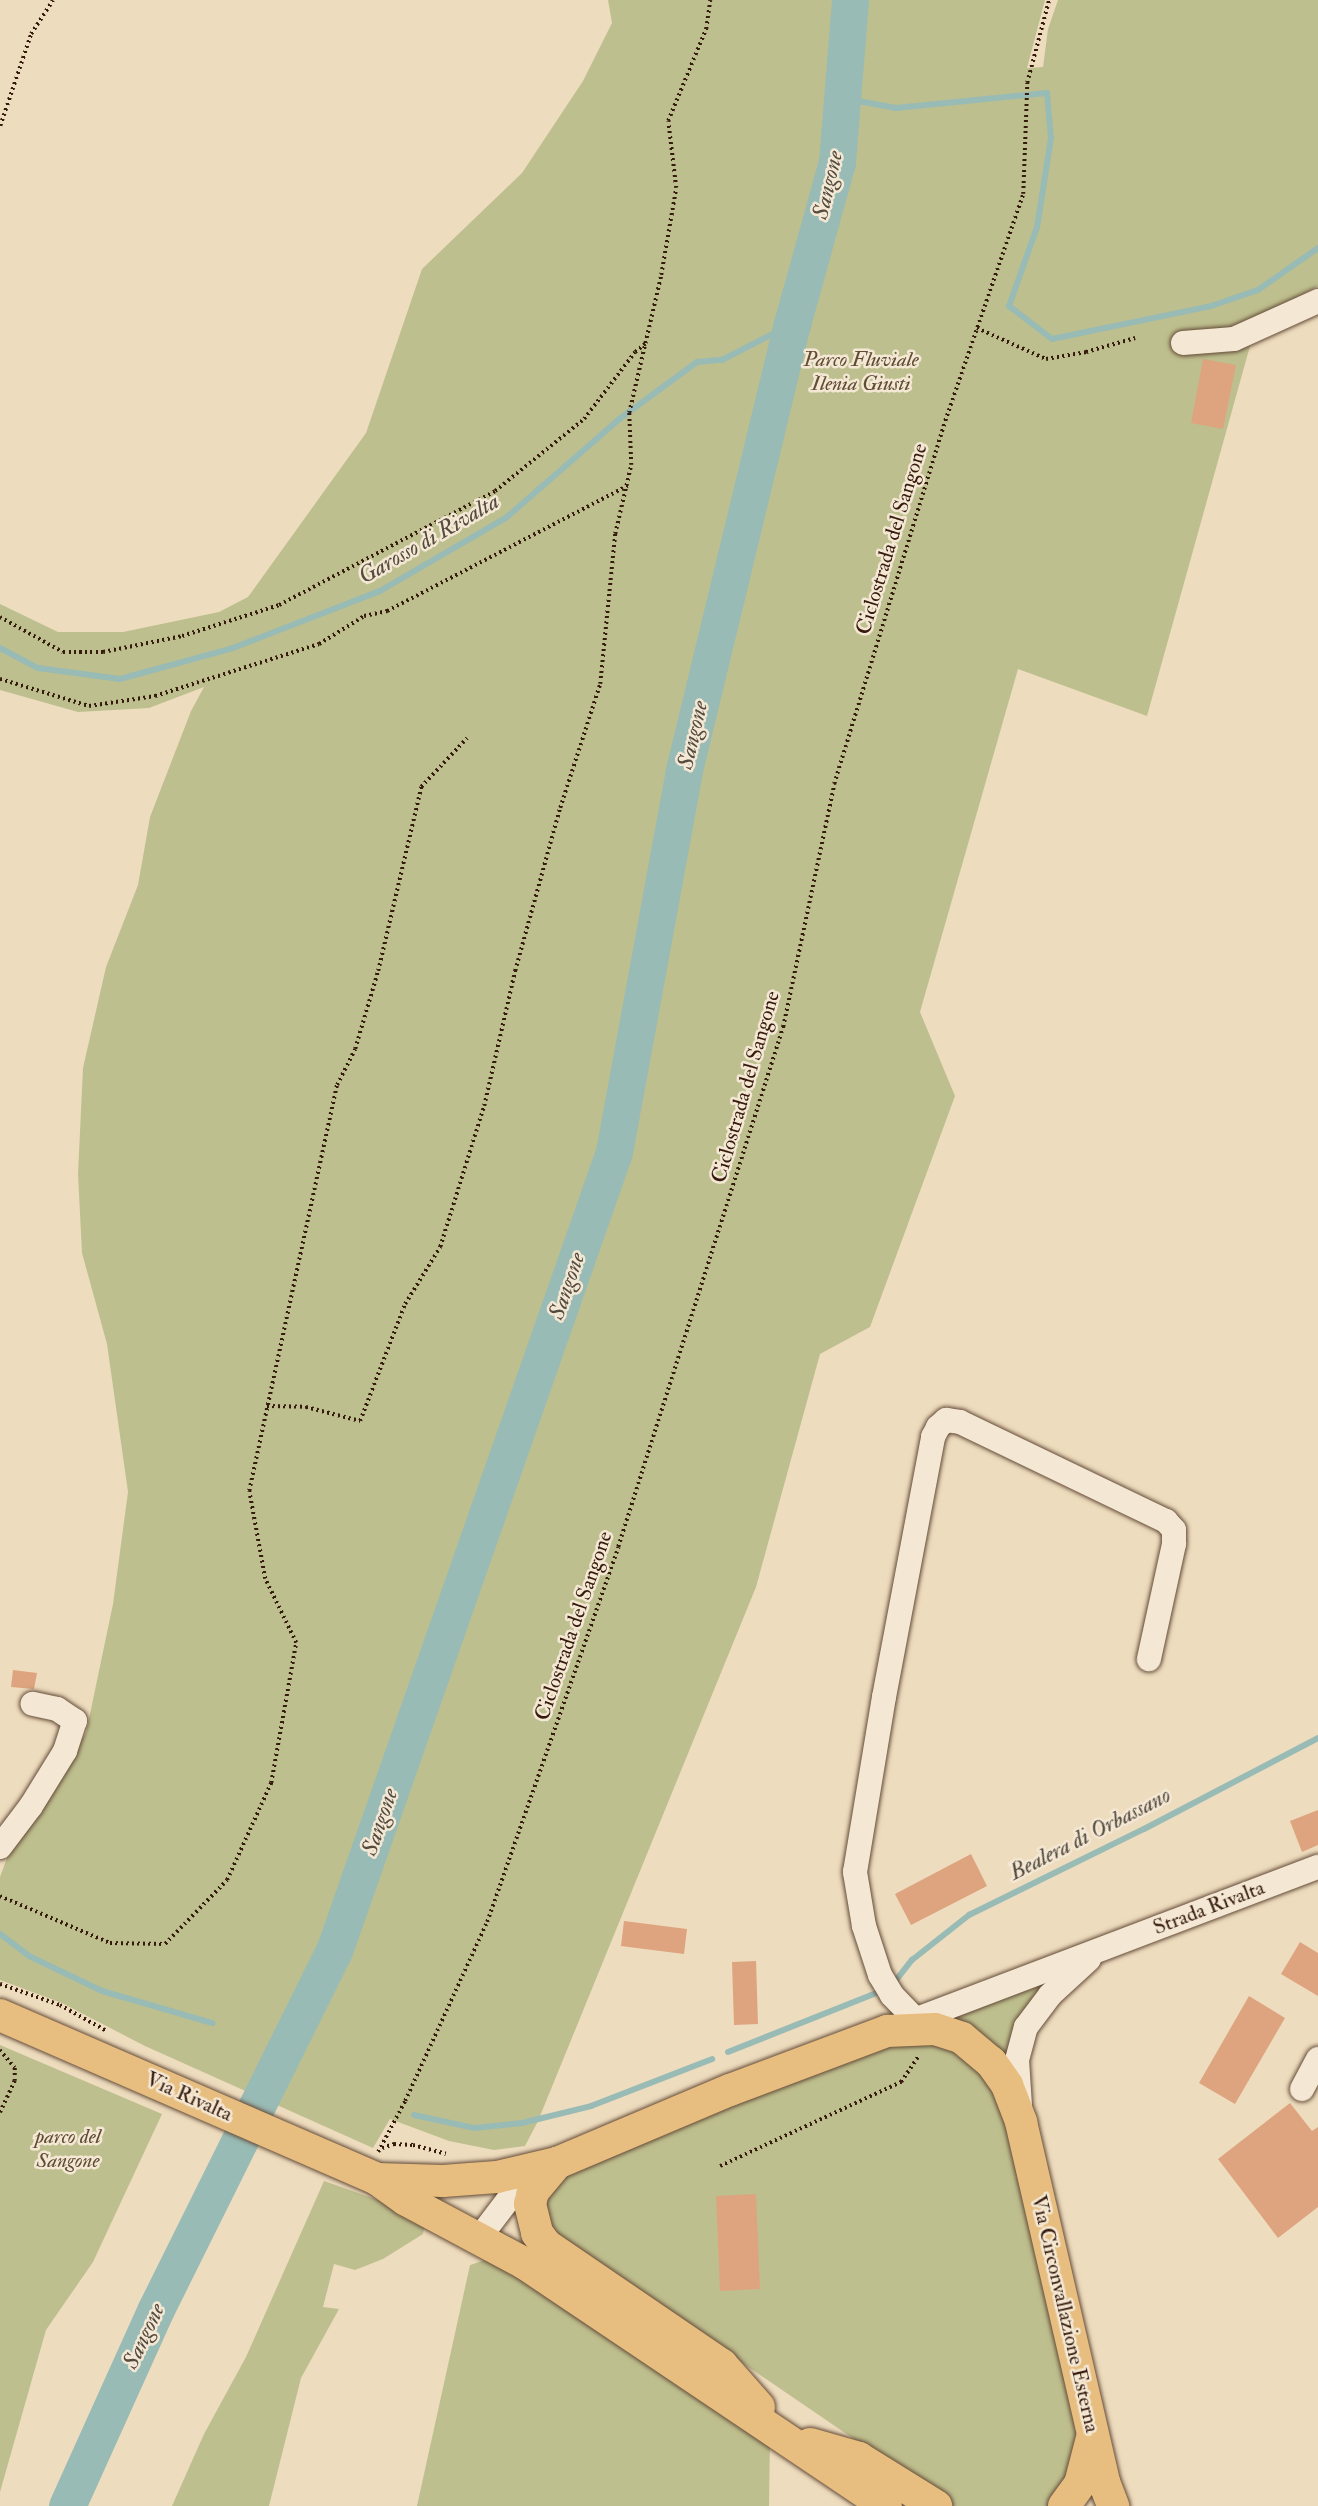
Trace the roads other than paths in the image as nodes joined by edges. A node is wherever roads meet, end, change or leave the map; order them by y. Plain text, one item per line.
1 (1318, 301) edge
2 (1183, 342) dead end
3 (1149, 1659) dead end
4 (33, 1704) dead end
5 (0, 1847) edge
6 (1318, 1867) edge
7 (1100, 1950) junction
8 (0, 2015) edge
9 (913, 2027) junction
10 (1318, 2059) edge
11 (1302, 2089) dead end
12 (1020, 2122) junction
13 (557, 2163) junction
14 (370, 2168) junction
15 (479, 2238) junction
16 (1093, 2433) junction
17 (785, 2437) junction
18 (886, 2506) edge
19 (936, 2506) edge
20 (1064, 2506) edge
21 (1113, 2506) edge

1 - 2 street
3 - 9 street
4 - 5 street
6 - 7 street, Strada Rivalta
7 - 9 street, Strada Rivalta
7 - 12 street, Strada Rivalta
8 - 14 main road, Via Rivalta
9 - 12 main road, Via Circonvallazione Esterna
9 - 13 main road
10 - 11 street
12 - 16 main road, Via Circonvallazione Esterna
13 - 14 main road
13 - 15 street
13 - 17 main road
14 - 15 main road
15 - 17 main road
16 - 20 main road
16 - 21 main road, Via Circonvallazione Esterna
17 - 18 main road
17 - 19 main road

